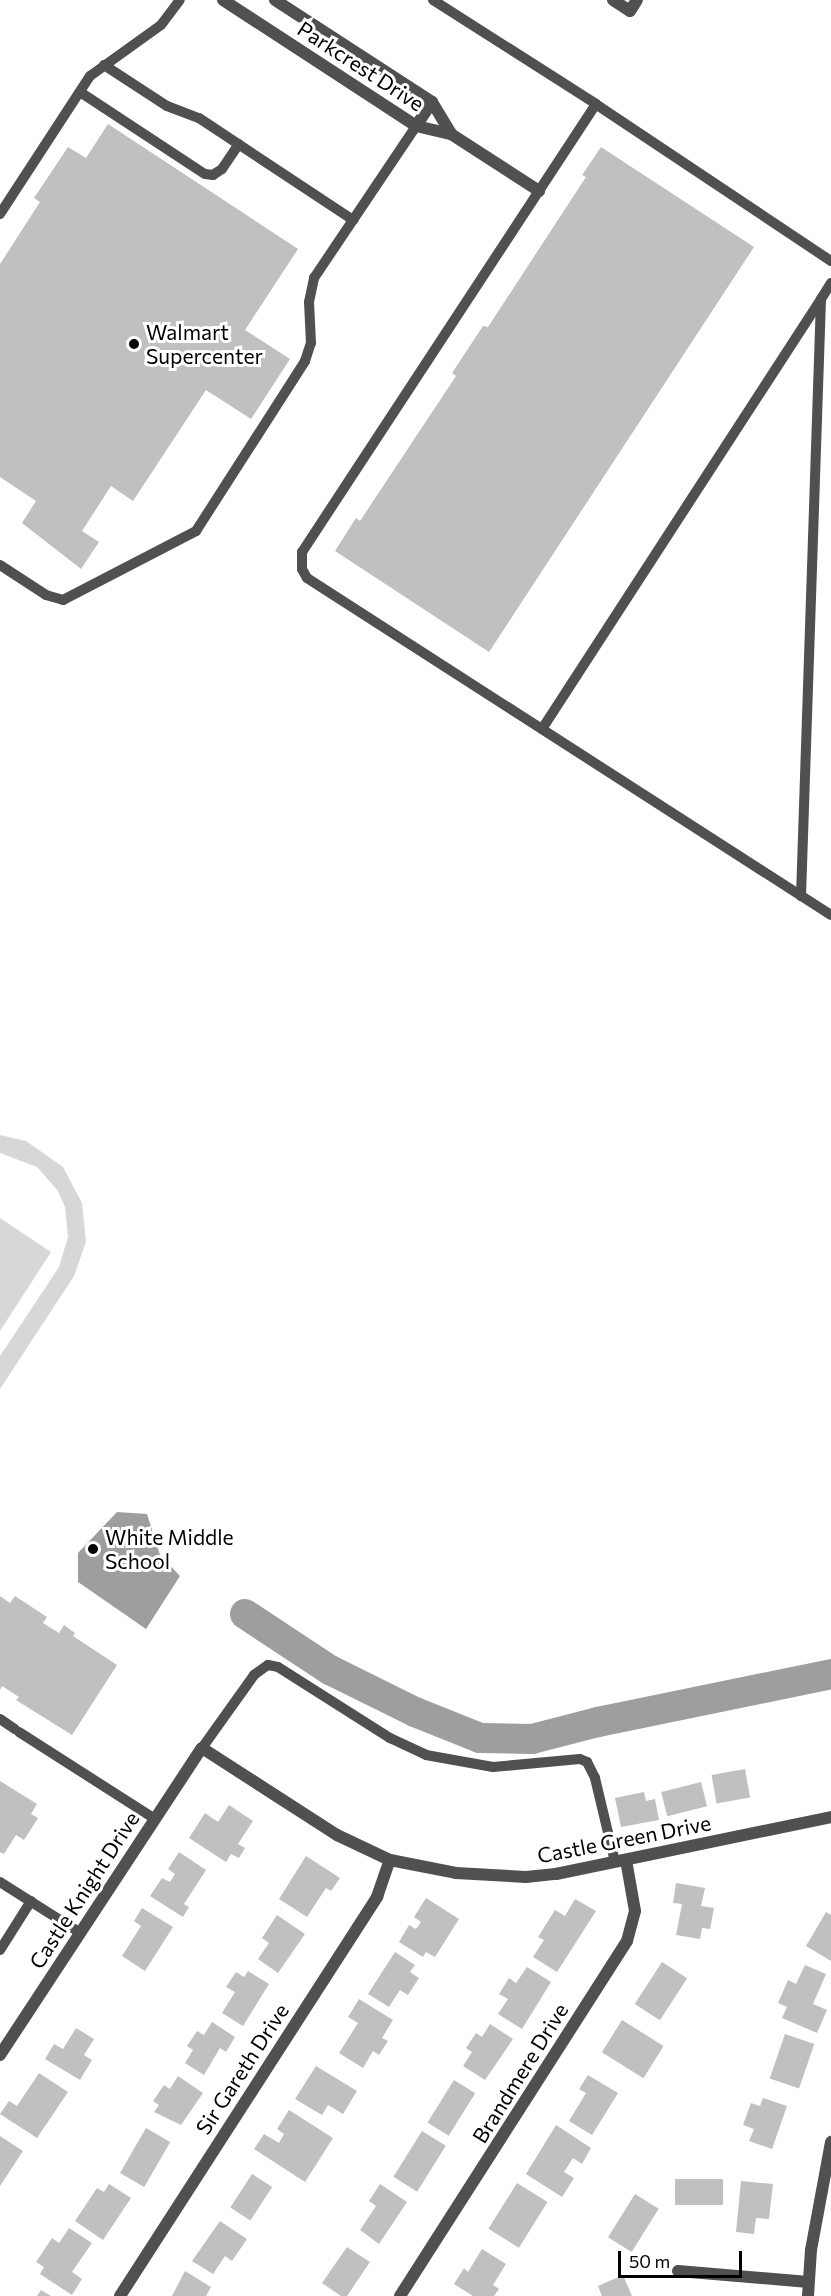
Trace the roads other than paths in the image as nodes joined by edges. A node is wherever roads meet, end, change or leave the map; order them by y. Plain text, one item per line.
1 (180, 0) edge
2 (223, 0) edge
3 (274, 0) edge
4 (433, 0) edge
5 (613, 0) edge
6 (637, 0) edge
7 (289, 4) edge
8 (104, 64) junction
9 (80, 92) junction
10 (432, 102) junction
11 (596, 104) junction
12 (416, 126) junction
13 (451, 134) junction
14 (239, 144) junction
15 (539, 191) junction
16 (0, 214) edge
17 (353, 220) junction
18 (831, 261) edge
19 (831, 283) edge
20 (821, 299) junction
21 (0, 565) edge
22 (542, 729) junction
23 (801, 896) junction
24 (831, 915) edge
25 (0, 1719) edge
26 (202, 1748) junction
27 (831, 1817) edge
28 (155, 1819) junction
29 (390, 1860) junction
30 (621, 1861) junction
31 (0, 1882) edge
32 (31, 1901) junction
33 (79, 1932) junction
34 (0, 1950) edge
35 (0, 2055) edge
36 (831, 2142) edge
37 (678, 2271) dead end
38 (809, 2282) junction
39 (120, 2296) edge
40 (400, 2296) edge
41 (808, 2296) edge

1 - 8 lane
2 - 12 street, Parkcrest Drive
3 - 7 street, Parkcrest Drive
4 - 11 lane
5 - 6 street
7 - 10 street, Parkcrest Drive
8 - 9 lane
8 - 14 lane
9 - 14 lane
9 - 16 lane
10 - 12 street
10 - 13 street, Parkcrest Drive
11 - 15 lane
11 - 18 lane
12 - 13 street, Parkcrest Drive
12 - 17 lane
13 - 15 street, Parkcrest Drive
14 - 17 lane
15 - 22 lane
17 - 21 lane
19 - 20 lane
20 - 22 lane
20 - 23 lane
22 - 23 lane
23 - 24 lane
25 - 28 lane
26 - 28 street, Castle Knight Drive
26 - 29 street, Castle Green Drive
26 - 30 lane
27 - 30 street, Castle Green Drive
28 - 33 street, Castle Knight Drive
29 - 30 street, Castle Green Drive
29 - 39 street, Sir Gareth Drive
30 - 40 street, Brandmere Drive
31 - 32 lane
32 - 33 lane
32 - 34 lane
33 - 35 street, Castle Knight Drive
36 - 38 street
37 - 38 street
38 - 41 street

